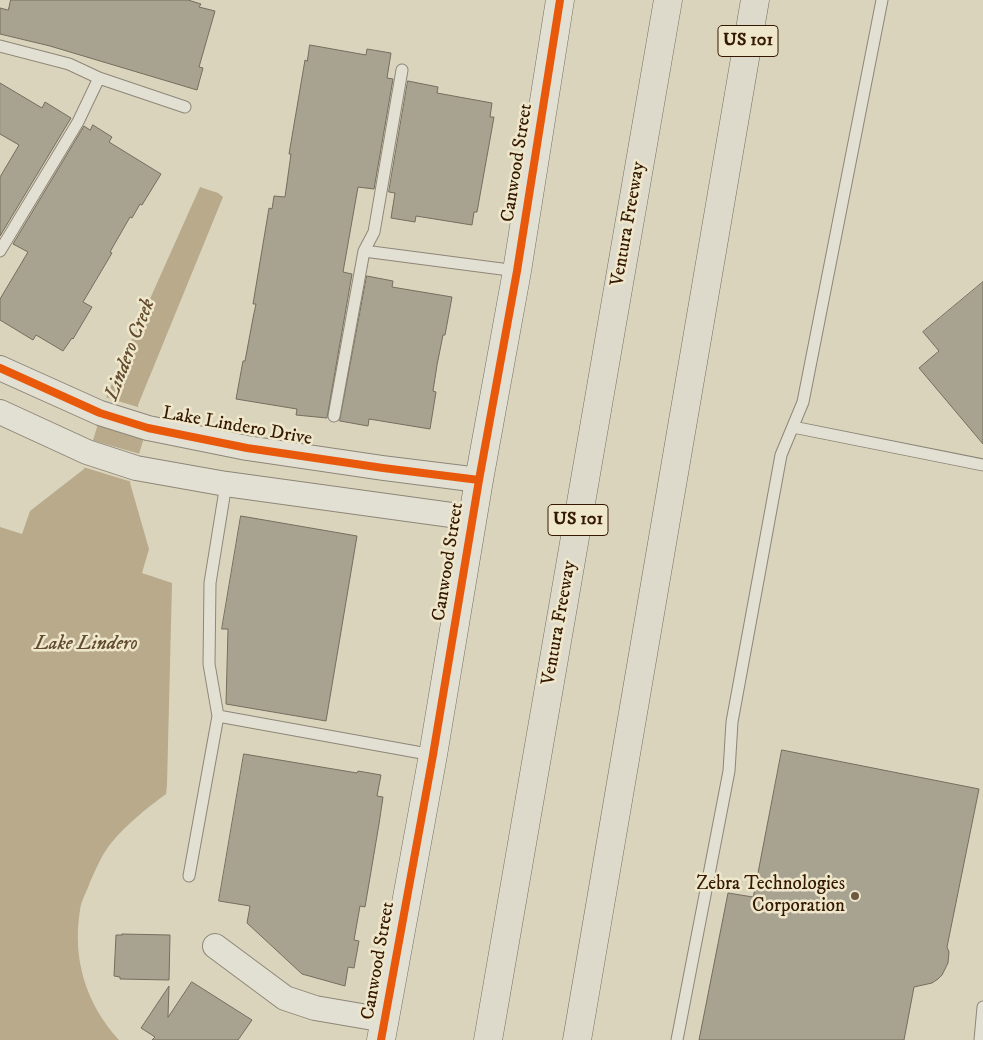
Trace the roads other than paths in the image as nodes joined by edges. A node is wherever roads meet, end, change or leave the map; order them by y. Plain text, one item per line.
1 (560, 0) edge
2 (668, 0) edge
3 (755, 0) edge
4 (773, 0) edge
5 (882, 0) edge
6 (0, 46) edge
7 (402, 70) dead end
8 (99, 78) junction
9 (741, 82) junction
10 (185, 107) dead end
11 (0, 251) edge
12 (364, 251) junction
13 (517, 271) junction
14 (0, 368) edge
15 (0, 412) edge
16 (334, 416) dead end
17 (793, 427) junction
18 (983, 465) edge
19 (383, 468) junction
20 (479, 480) junction
21 (226, 484) junction
22 (379, 504) junction
23 (473, 518) junction
24 (218, 716) junction
25 (433, 754) junction
26 (189, 876) dead end
27 (215, 946) dead end
28 (983, 1007) edge
29 (383, 1030) edge
30 (488, 1040) edge
31 (577, 1040) edge
32 (677, 1040) edge
33 (980, 1040) edge

1 - 13 street, Canwood Street
2 - 30 highway, Ventura Freeway / US 101
3 - 9 highway, US 101
4 - 9 highway
5 - 17 lane
6 - 8 lane
7 - 12 lane
8 - 10 lane
8 - 11 lane
9 - 31 highway, US 101
12 - 13 lane
12 - 16 lane
13 - 20 street, Canwood Street
14 - 19 street, Lake Lindero Drive
15 - 21 street
17 - 18 lane
17 - 32 lane
19 - 20 street, Lake Lindero Drive
19 - 22 street
20 - 23 street, Canwood Street
21 - 22 street
21 - 24 lane
22 - 23 street
23 - 25 street, Canwood Street
24 - 25 lane
24 - 26 lane
25 - 29 street, Canwood Street
27 - 29 street
28 - 33 lane

